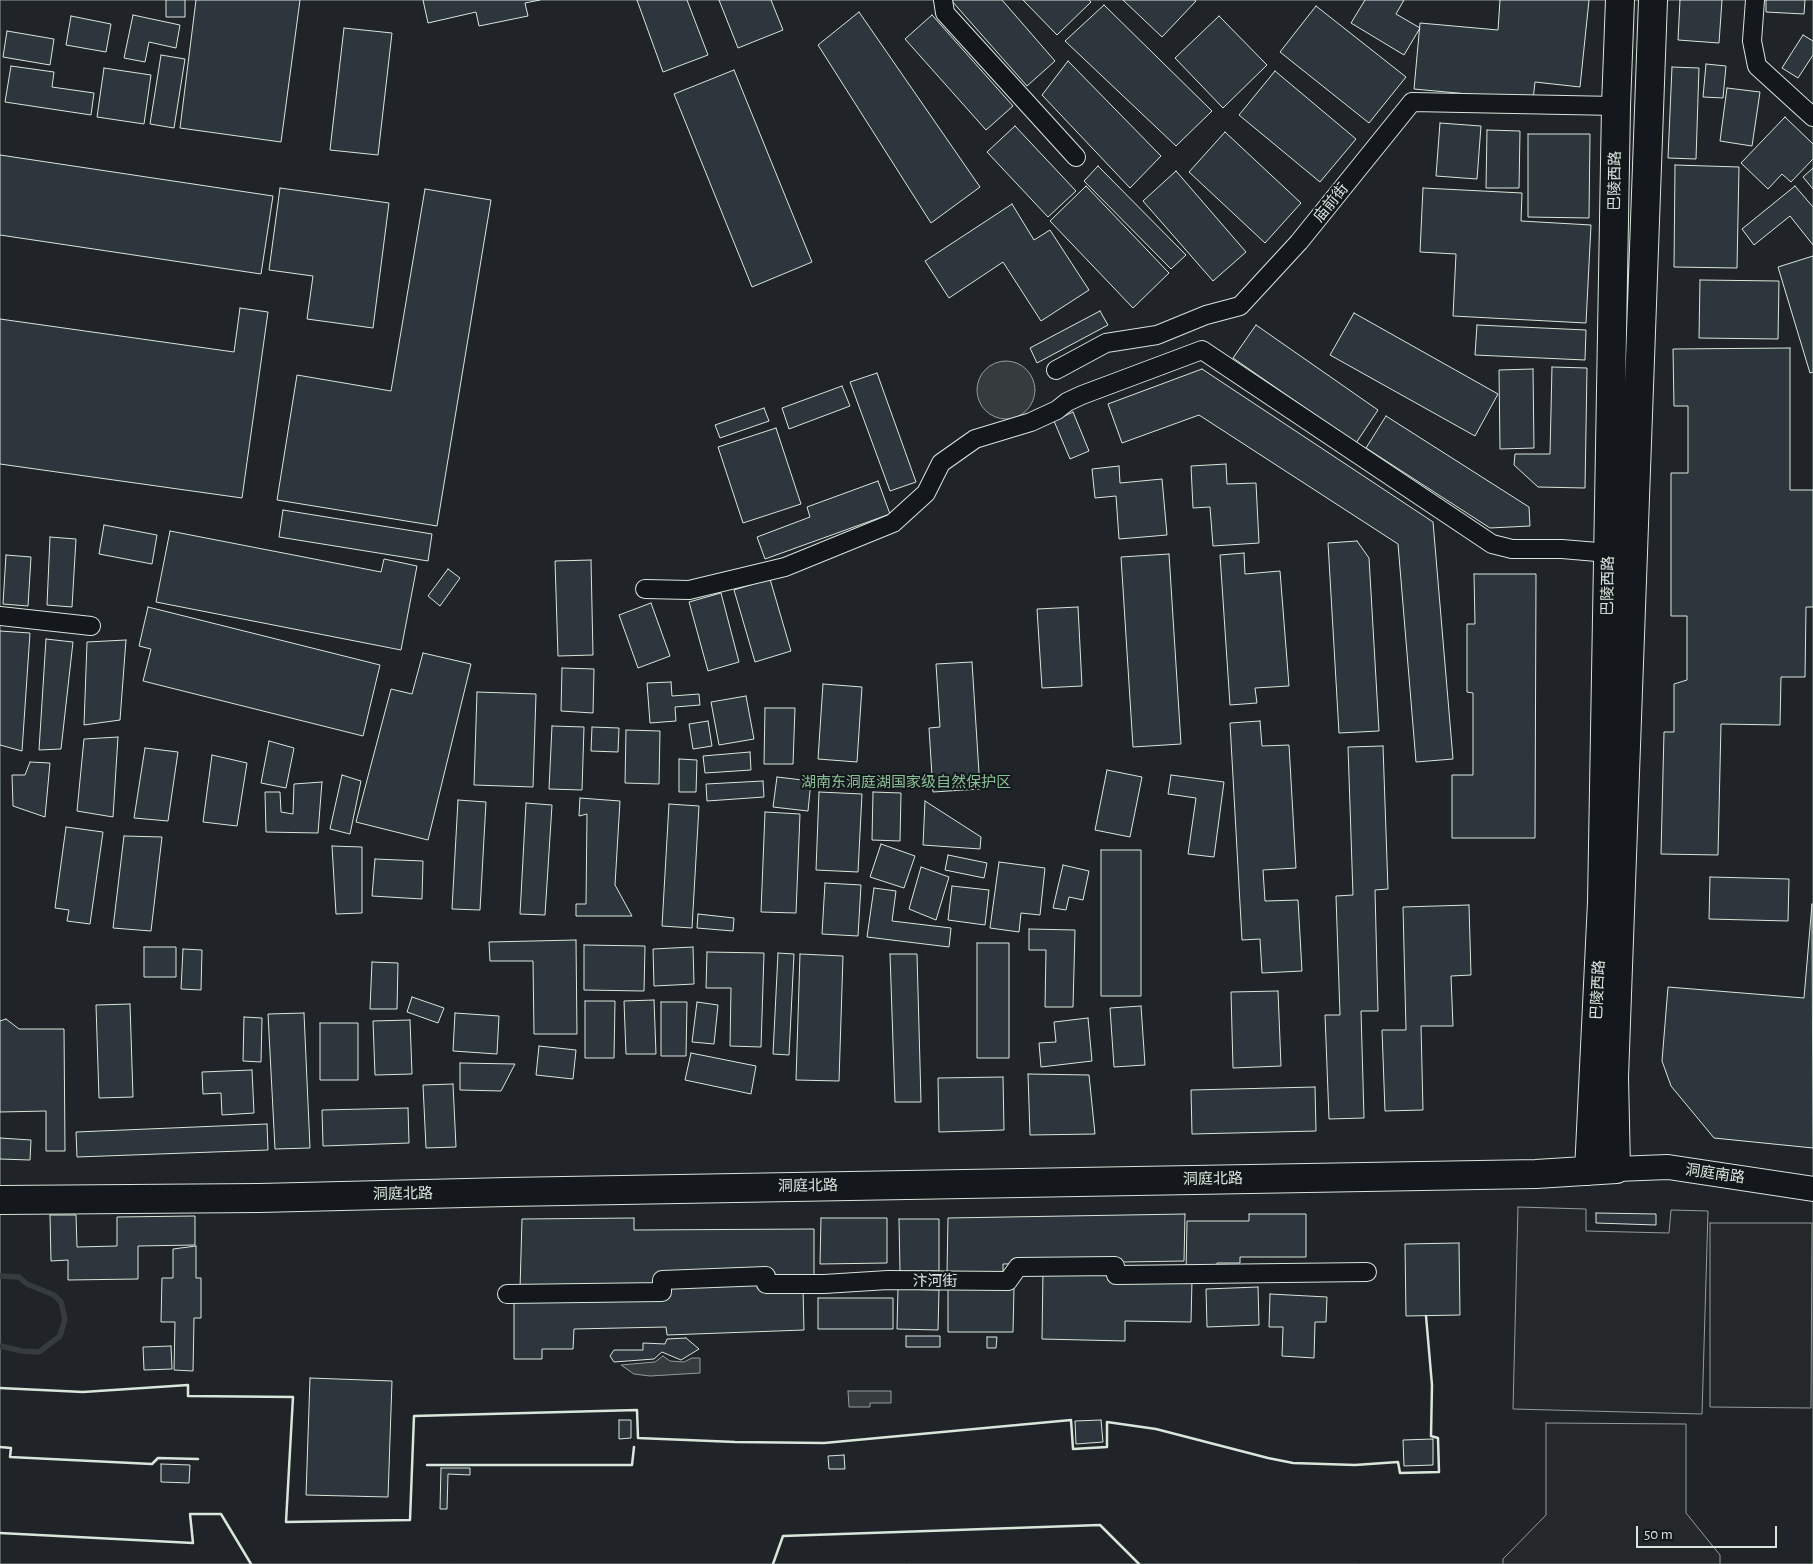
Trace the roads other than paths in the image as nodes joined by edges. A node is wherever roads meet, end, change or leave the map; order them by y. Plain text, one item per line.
1 (943, 0) edge
2 (1620, 0) edge
3 (1653, 0) edge
4 (1755, 0) edge
5 (1616, 106) junction
6 (1813, 117) edge
7 (1076, 157) dead end
8 (1056, 370) dead end
9 (1609, 553) junction
10 (645, 589) dead end
11 (0, 616) edge
12 (91, 626) dead end
13 (1602, 1165) junction
14 (0, 1187) edge
15 (1813, 1189) edge
16 (0, 1200) edge
17 (1367, 1272) dead end
18 (506, 1294) dead end

1 - 7 street
2 - 5 main road, 巴陵西路
3 - 13 main road, 巴陵西路
4 - 6 street
5 - 8 street, 庙前街
5 - 9 main road, 巴陵西路
9 - 10 street
9 - 13 main road, 巴陵西路
11 - 12 street
13 - 14 main road, 洞庭北路
13 - 15 main road, 洞庭南路
13 - 16 main road, 洞庭北路
17 - 18 street, 汴河街

